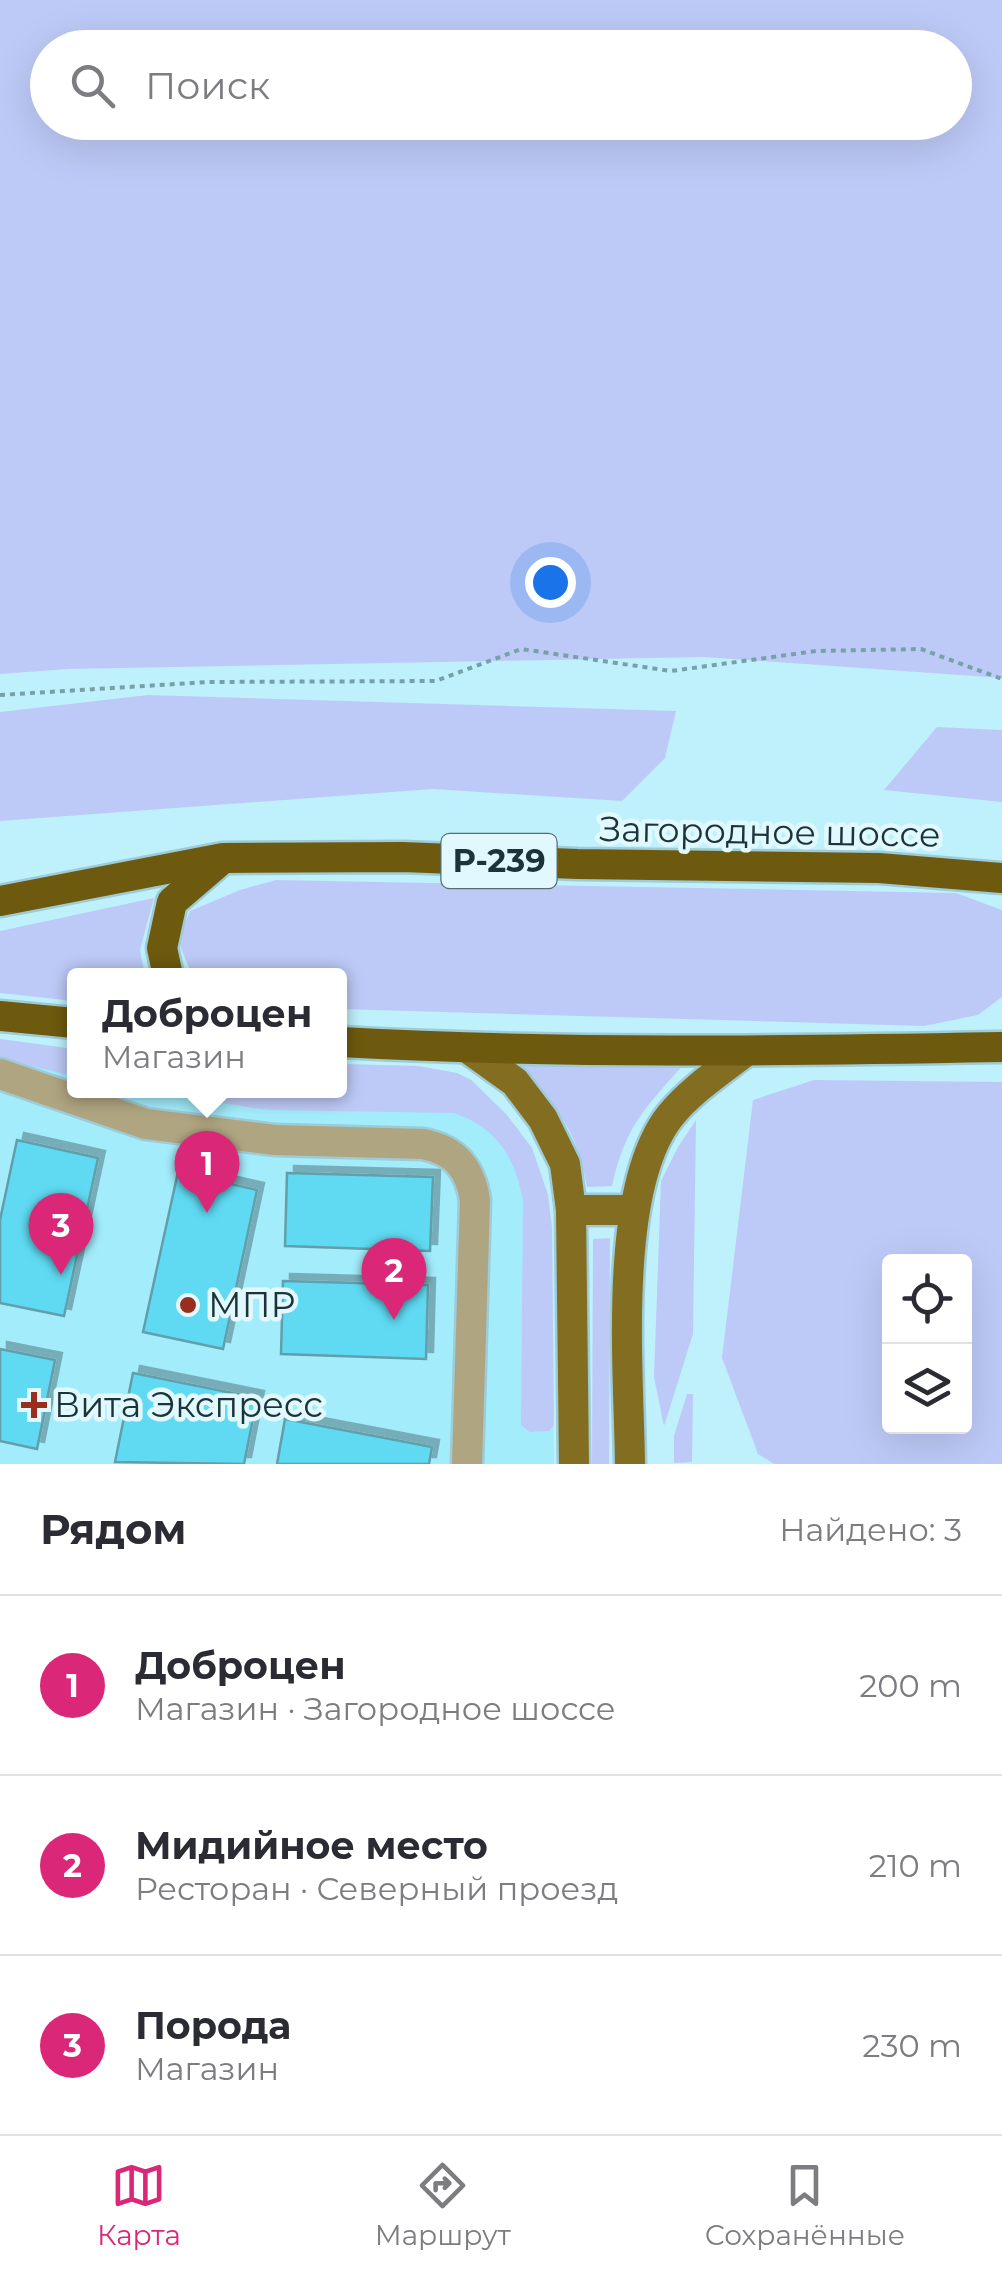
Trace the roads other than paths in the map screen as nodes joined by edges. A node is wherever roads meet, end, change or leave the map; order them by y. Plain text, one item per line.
1 (223, 858) junction
2 (1000, 879) edge
3 (0, 901) edge
4 (166, 968) edge
5 (0, 1016) edge
6 (67, 1021) edge
7 (1002, 1027) edge
8 (347, 1042) edge
9 (971, 1047) junction
10 (1002, 1047) edge
11 (468, 1049) junction
12 (746, 1051) junction
13 (0, 1074) edge
14 (67, 1097) edge
15 (70, 1098) edge
16 (571, 1210) junction
17 (633, 1210) junction
18 (467, 1464) edge
19 (574, 1464) edge
20 (630, 1464) edge

1 - 2 highway, Загородное шоссе / Р-239
1 - 3 highway, Загородное шоссе / Р-239
1 - 4 highway
5 - 6 highway
7 - 9 highway
8 - 11 highway
9 - 10 highway
9 - 12 highway
11 - 12 highway
11 - 16 main road
12 - 17 main road
13 - 14 lane
15 - 18 lane
16 - 17 main road
16 - 19 main road
17 - 20 main road

